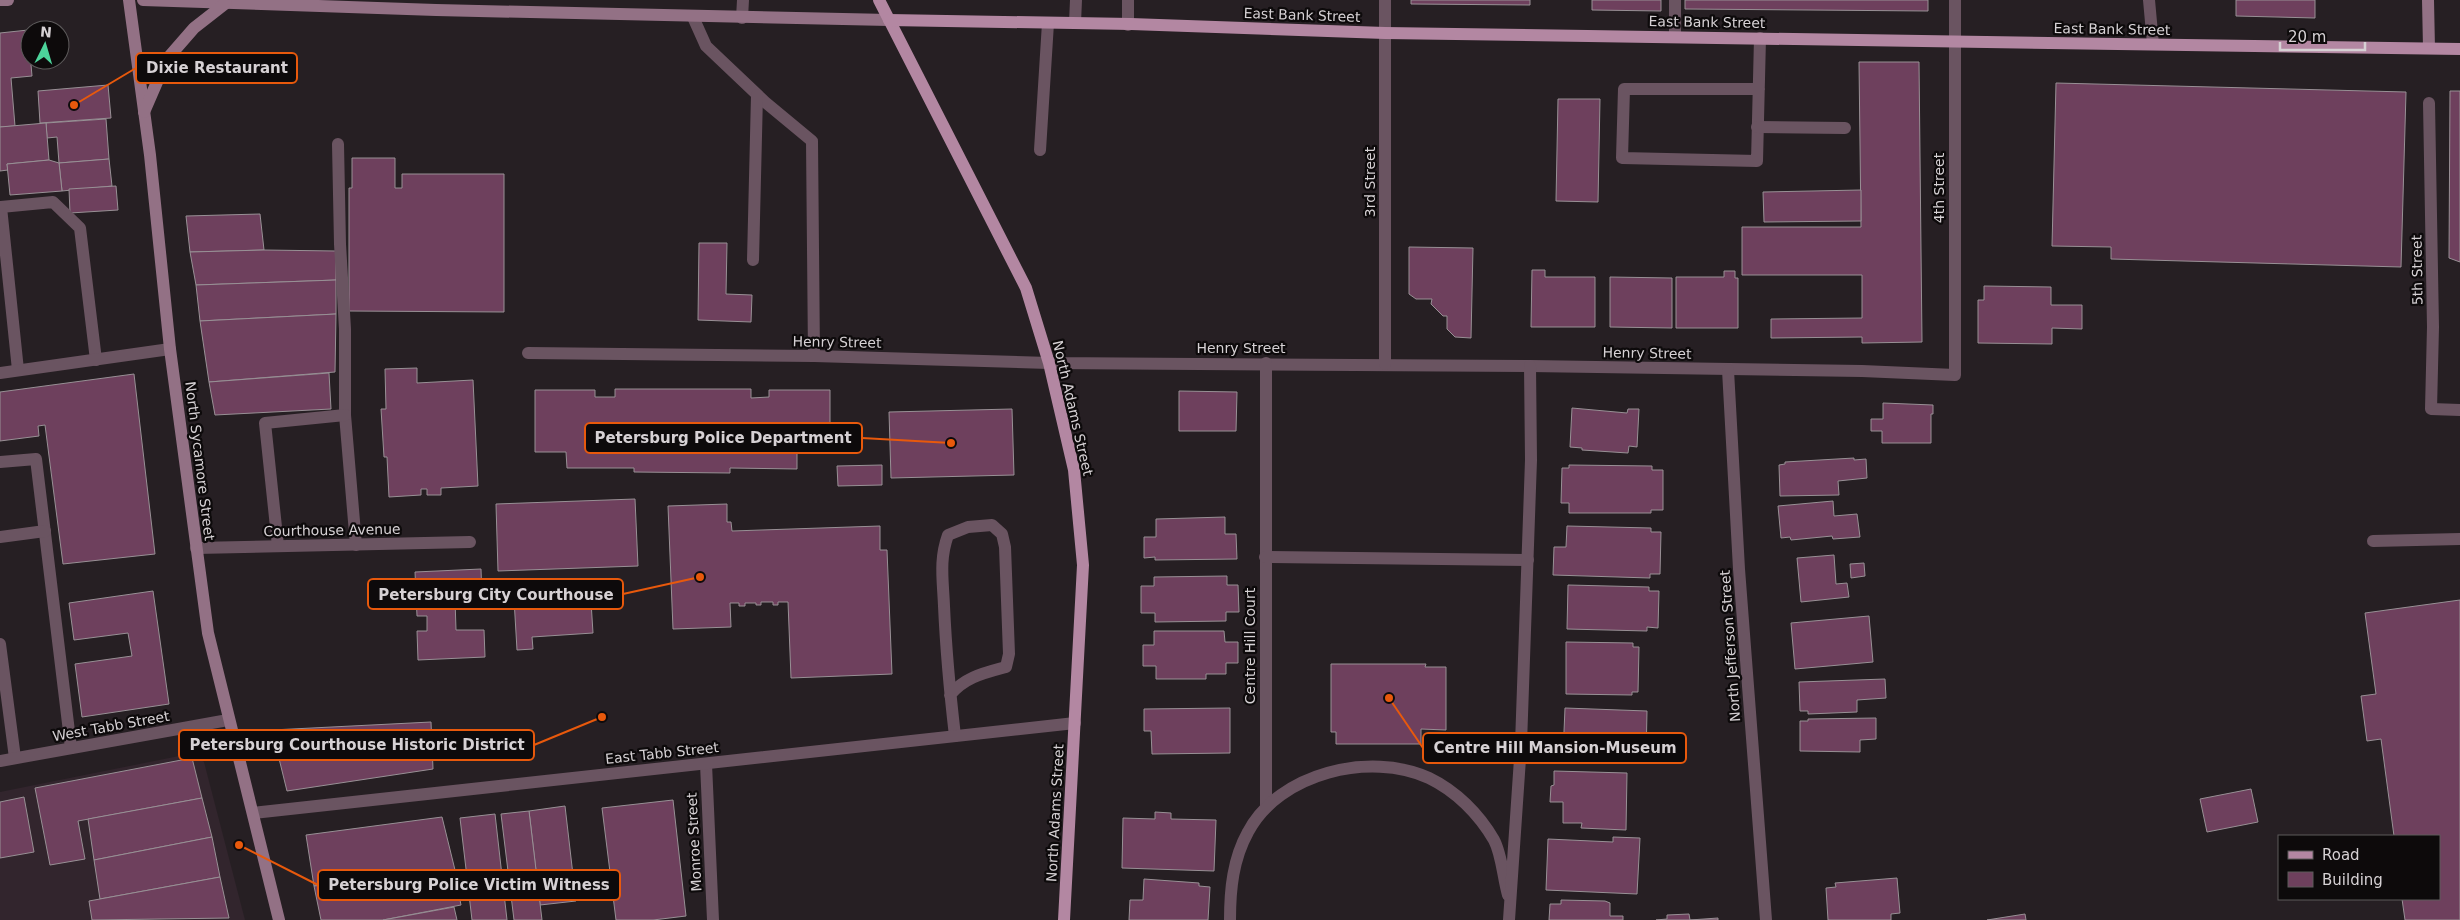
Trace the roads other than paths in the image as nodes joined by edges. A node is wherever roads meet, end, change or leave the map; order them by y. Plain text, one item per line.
1 (0, 0) edge
2 (8, 0) edge
3 (129, 0) edge
4 (143, 0) edge
5 (743, 0) edge
6 (879, 0) edge
7 (1076, 0) edge
8 (1128, 0) edge
9 (1385, 0) edge
10 (1675, 0) edge
11 (1954, 0) edge
12 (2148, 0) edge
13 (2428, 0) edge
14 (226, 3) junction
15 (361, 4) edge
16 (437, 5) edge
17 (694, 17) junction
18 (742, 18) junction
19 (889, 20) junction
20 (1048, 23) junction
21 (1075, 23) junction
22 (1128, 25) junction
23 (1385, 34) junction
24 (1675, 36) junction
25 (1760, 38) junction
26 (1954, 42) junction
27 (2153, 44) junction
28 (2429, 48) junction
29 (2460, 49) edge
30 (1759, 89) junction
31 (757, 95) junction
32 (2429, 103) dead end
33 (144, 112) junction
34 (1757, 127) junction
35 (1845, 128) dead end
36 (338, 144) dead end
37 (1040, 150) dead end
38 (753, 260) dead end
39 (170, 349) junction
40 (528, 352) dead end
41 (814, 356) junction
42 (96, 360) junction
43 (1049, 363) junction
44 (1266, 363) junction
45 (1385, 364) junction
46 (1530, 366) junction
47 (18, 370) junction
48 (1728, 370) junction
49 (0, 373) edge
50 (1955, 375) joint
51 (2460, 410) edge
52 (345, 415) junction
53 (0, 462) edge
54 (45, 531) junction
55 (0, 537) edge
56 (2460, 538) edge
57 (2374, 541) dead end
58 (470, 542) dead end
59 (356, 545) junction
60 (278, 546) junction
61 (196, 548) junction
62 (1265, 557) junction
63 (1528, 560) junction
64 (0, 644) edge
65 (950, 695) junction
66 (228, 720) junction
67 (1075, 723) junction
68 (955, 736) junction
69 (71, 748) junction
70 (15, 758) junction
71 (0, 761) edge
72 (706, 764) junction
73 (1266, 808) junction
74 (252, 813) junction
75 (1510, 914) edge
76 (279, 920) edge
77 (713, 920) edge
78 (1064, 920) edge
79 (1230, 920) edge
80 (1766, 920) edge

1 - 2 street
3 - 33 street, North Sycamore Street
4 - 14 street, East Bank Street
5 - 18 street
6 - 19 main road, North Adams Street
7 - 21 street
8 - 22 street
9 - 23 street, 3rd Street
10 - 24 street
11 - 26 street, 4th Street
12 - 27 street
13 - 28 street
14 - 15 street, East Bank Street
14 - 33 street
15 - 16 street, East Bank Street
16 - 17 street, East Bank Street
17 - 18 street, East Bank Street
17 - 31 street
18 - 19 street, East Bank Street
19 - 20 main road, East Bank Street
19 - 43 main road, North Adams Street
20 - 21 main road, East Bank Street
20 - 37 street
21 - 22 main road, East Bank Street
22 - 23 main road, East Bank Street
23 - 24 main road, East Bank Street
23 - 45 street, 3rd Street
24 - 25 main road, East Bank Street
25 - 26 main road, East Bank Street
25 - 30 street
26 - 27 main road, East Bank Street
26 - 50 street, 4th Street
27 - 28 main road, East Bank Street
28 - 29 main road, East Bank Street
30 - 34 street
30 - 34 street
31 - 38 street
31 - 41 street
32 - 51 street, 5th Street
33 - 39 street, North Sycamore Street
34 - 35 street
36 - 52 street
39 - 42 street
39 - 61 street, North Sycamore Street
40 - 41 street, Henry Street
41 - 43 street, Henry Street
42 - 47 street
42 - 47 street
43 - 44 street, Henry Street
43 - 67 main road, North Adams Street
44 - 45 street, Henry Street
44 - 62 street, Centre Hill Court
45 - 46 street, Henry Street
46 - 48 street, Henry Street
46 - 63 street
47 - 49 street
48 - 50 street, Henry Street
48 - 80 street, North Jefferson Street
52 - 59 street
52 - 60 street
53 - 54 street
54 - 55 street
54 - 69 street
56 - 57 street
58 - 59 street, Courthouse Avenue
59 - 60 street, Courthouse Avenue
60 - 61 street, Courthouse Avenue
61 - 66 street, North Sycamore Street
62 - 63 street
62 - 73 street, Centre Hill Court
63 - 75 street
64 - 70 street
65 - 65 street
65 - 68 street
66 - 69 street, West Tabb Street
66 - 74 street, North Sycamore Street
67 - 68 street, East Tabb Street
67 - 78 main road, North Adams Street
68 - 72 street, East Tabb Street
69 - 70 street, West Tabb Street
70 - 71 street, West Tabb Street
72 - 74 street, East Tabb Street
72 - 77 street, Monroe Street
73 - 75 street
73 - 79 street
74 - 76 street, North Sycamore Street

